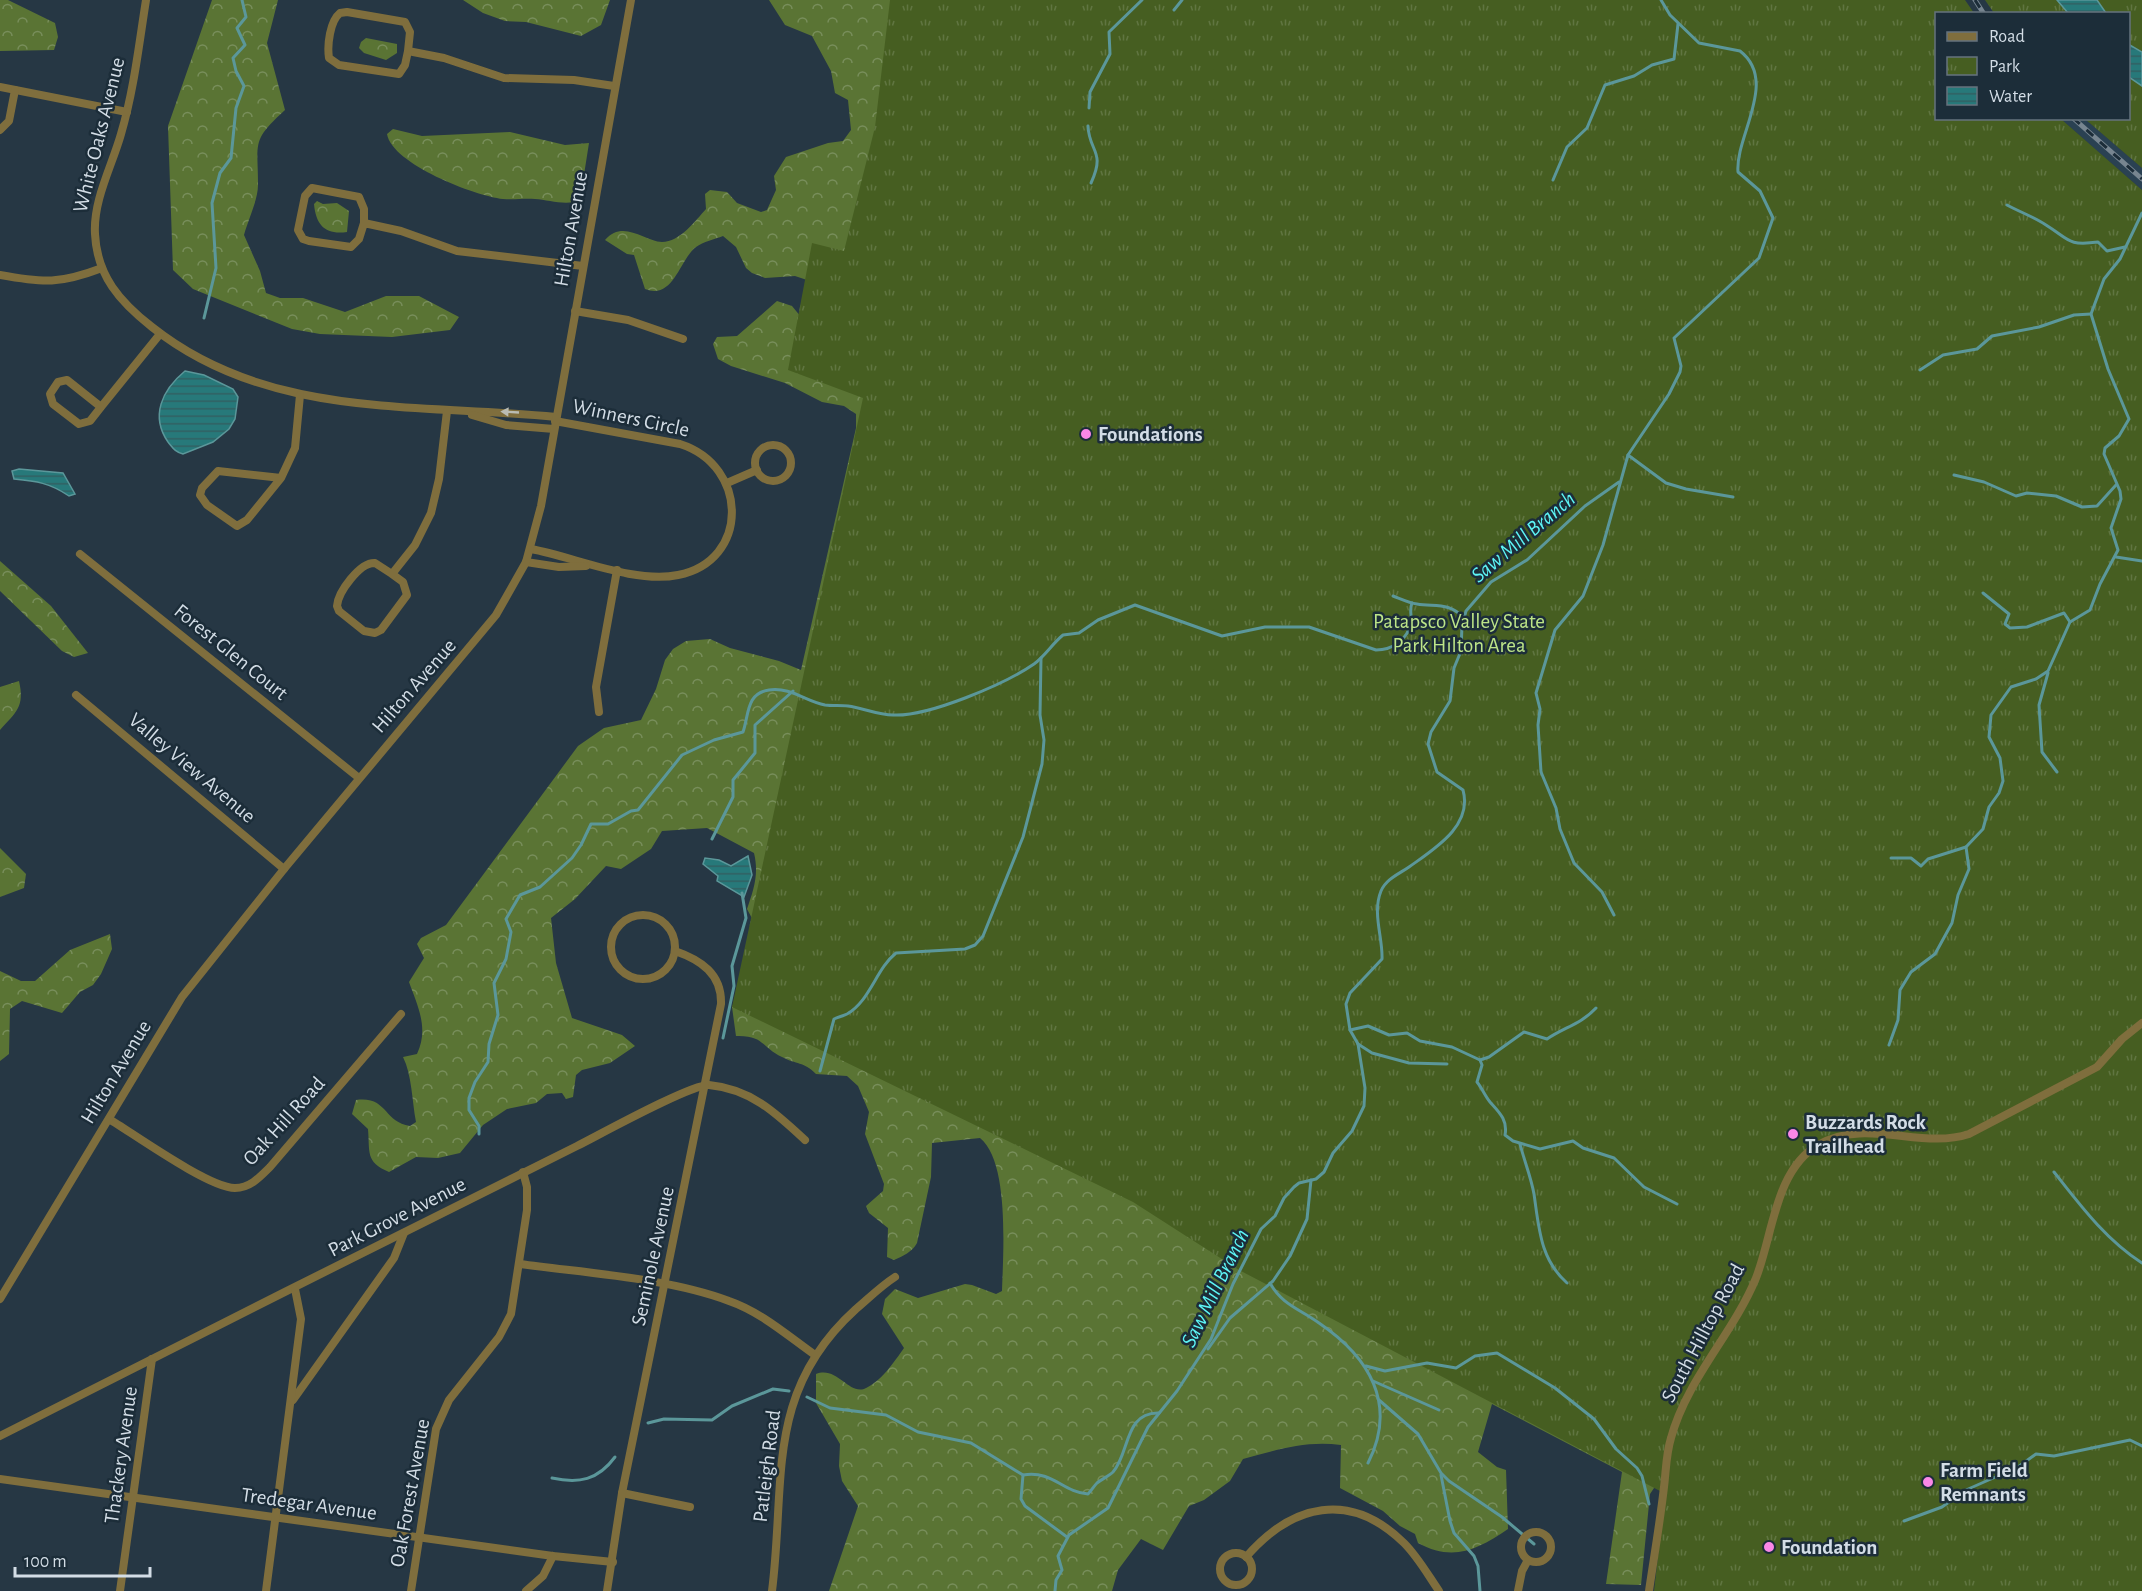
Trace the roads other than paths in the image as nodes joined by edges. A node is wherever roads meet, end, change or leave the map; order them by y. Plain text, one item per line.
1 (146, 0) edge
2 (631, 0) edge
3 (408, 51) junction
4 (614, 86) junction
5 (0, 87) edge
6 (15, 90) junction
7 (127, 112) junction
8 (0, 130) edge
9 (364, 223) junction
10 (583, 266) junction
11 (102, 268) junction
12 (0, 275) edge
13 (575, 311) junction
14 (160, 334) junction
15 (683, 339) dead end
16 (300, 395) junction
17 (101, 407) junction
18 (447, 411) junction
19 (555, 422) junction
20 (757, 470) junction
21 (281, 478) junction
22 (727, 483) junction
23 (531, 549) junction
24 (80, 554) dead end
25 (526, 562) junction
26 (590, 566) junction
27 (616, 570) junction
28 (392, 574) junction
29 (76, 695) dead end
30 (599, 712) dead end
31 (359, 778) junction
32 (284, 869) junction
33 (675, 951) junction
34 (401, 1014) dead end
35 (2142, 1023) edge
36 (707, 1085) junction
37 (109, 1119) junction
38 (805, 1140) dead end
39 (523, 1172) junction
40 (404, 1233) junction
41 (520, 1264) junction
42 (895, 1276) dead end
43 (665, 1285) junction
44 (295, 1289) junction
45 (0, 1299) edge
46 (815, 1355) junction
47 (152, 1359) junction
48 (291, 1403) junction
49 (0, 1436) edge
50 (0, 1479) edge
51 (622, 1493) junction
52 (133, 1498) junction
53 (690, 1507) dead end
54 (276, 1517) junction
55 (419, 1536) junction
56 (553, 1556) junction
57 (1246, 1557) dead end
58 (1528, 1560) dead end
59 (613, 1562) junction
60 (120, 1591) edge
61 (266, 1591) edge
62 (411, 1591) edge
63 (526, 1591) edge
64 (607, 1591) edge
65 (772, 1591) edge
66 (1440, 1591) edge
67 (1518, 1591) edge
68 (1649, 1591) edge

1 - 7 street, White Oaks Avenue
2 - 4 street, Hilton Avenue
3 - 3 street
3 - 4 street
4 - 10 street, Hilton Avenue
5 - 6 street
6 - 7 street
6 - 8 street
7 - 11 street, White Oaks Avenue
9 - 9 street
9 - 10 street
10 - 13 street, Hilton Avenue
11 - 12 street
11 - 14 street, White Oaks Avenue
13 - 15 street
13 - 19 street, Hilton Avenue
14 - 16 street, White Oaks Avenue
14 - 17 street
16 - 18 street, White Oaks Avenue
16 - 21 street
17 - 17 street
18 - 19 street, White Oaks Avenue
18 - 28 street
19 - 22 street, Winners Circle
19 - 23 street, Hilton Avenue
20 - 20 street
20 - 22 street
21 - 21 street
22 - 27 street
23 - 25 street, Hilton Avenue
23 - 26 street
24 - 31 street, Forest Glen Court
25 - 26 street
25 - 31 street, Hilton Avenue
26 - 27 street
27 - 30 street
28 - 28 street
29 - 32 street, Valley View Avenue
31 - 32 street, Hilton Avenue
32 - 37 street, Hilton Avenue
33 - 33 street
33 - 36 street, Seminole Avenue
34 - 37 street, Oak Hill Road
35 - 68 street, South Hilltop Road
36 - 38 street
36 - 39 street, Park Grove Avenue
36 - 43 street, Seminole Avenue
37 - 45 street, Hilton Avenue
39 - 40 street, Park Grove Avenue
39 - 41 street, Oak Forest Avenue
40 - 44 street, Park Grove Avenue
40 - 48 street
41 - 43 street
41 - 55 street, Oak Forest Avenue
42 - 46 street, Patleigh Road
43 - 46 street
43 - 51 street, Seminole Avenue
44 - 47 street, Park Grove Avenue
44 - 48 street
46 - 65 street, Patleigh Road
47 - 49 street, Park Grove Avenue
47 - 52 street, Thackery Avenue
48 - 54 street
50 - 52 street, Tredegar Avenue
51 - 53 street
51 - 59 street, Seminole Avenue
52 - 54 street, Tredegar Avenue
52 - 60 street, Thackery Avenue
54 - 55 street, Tredegar Avenue
54 - 61 street
55 - 56 street, Tredegar Avenue
55 - 62 street, Oak Forest Avenue
56 - 59 street, Tredegar Avenue
56 - 63 street
57 - 66 street
58 - 67 street
59 - 64 street, Seminole Avenue

